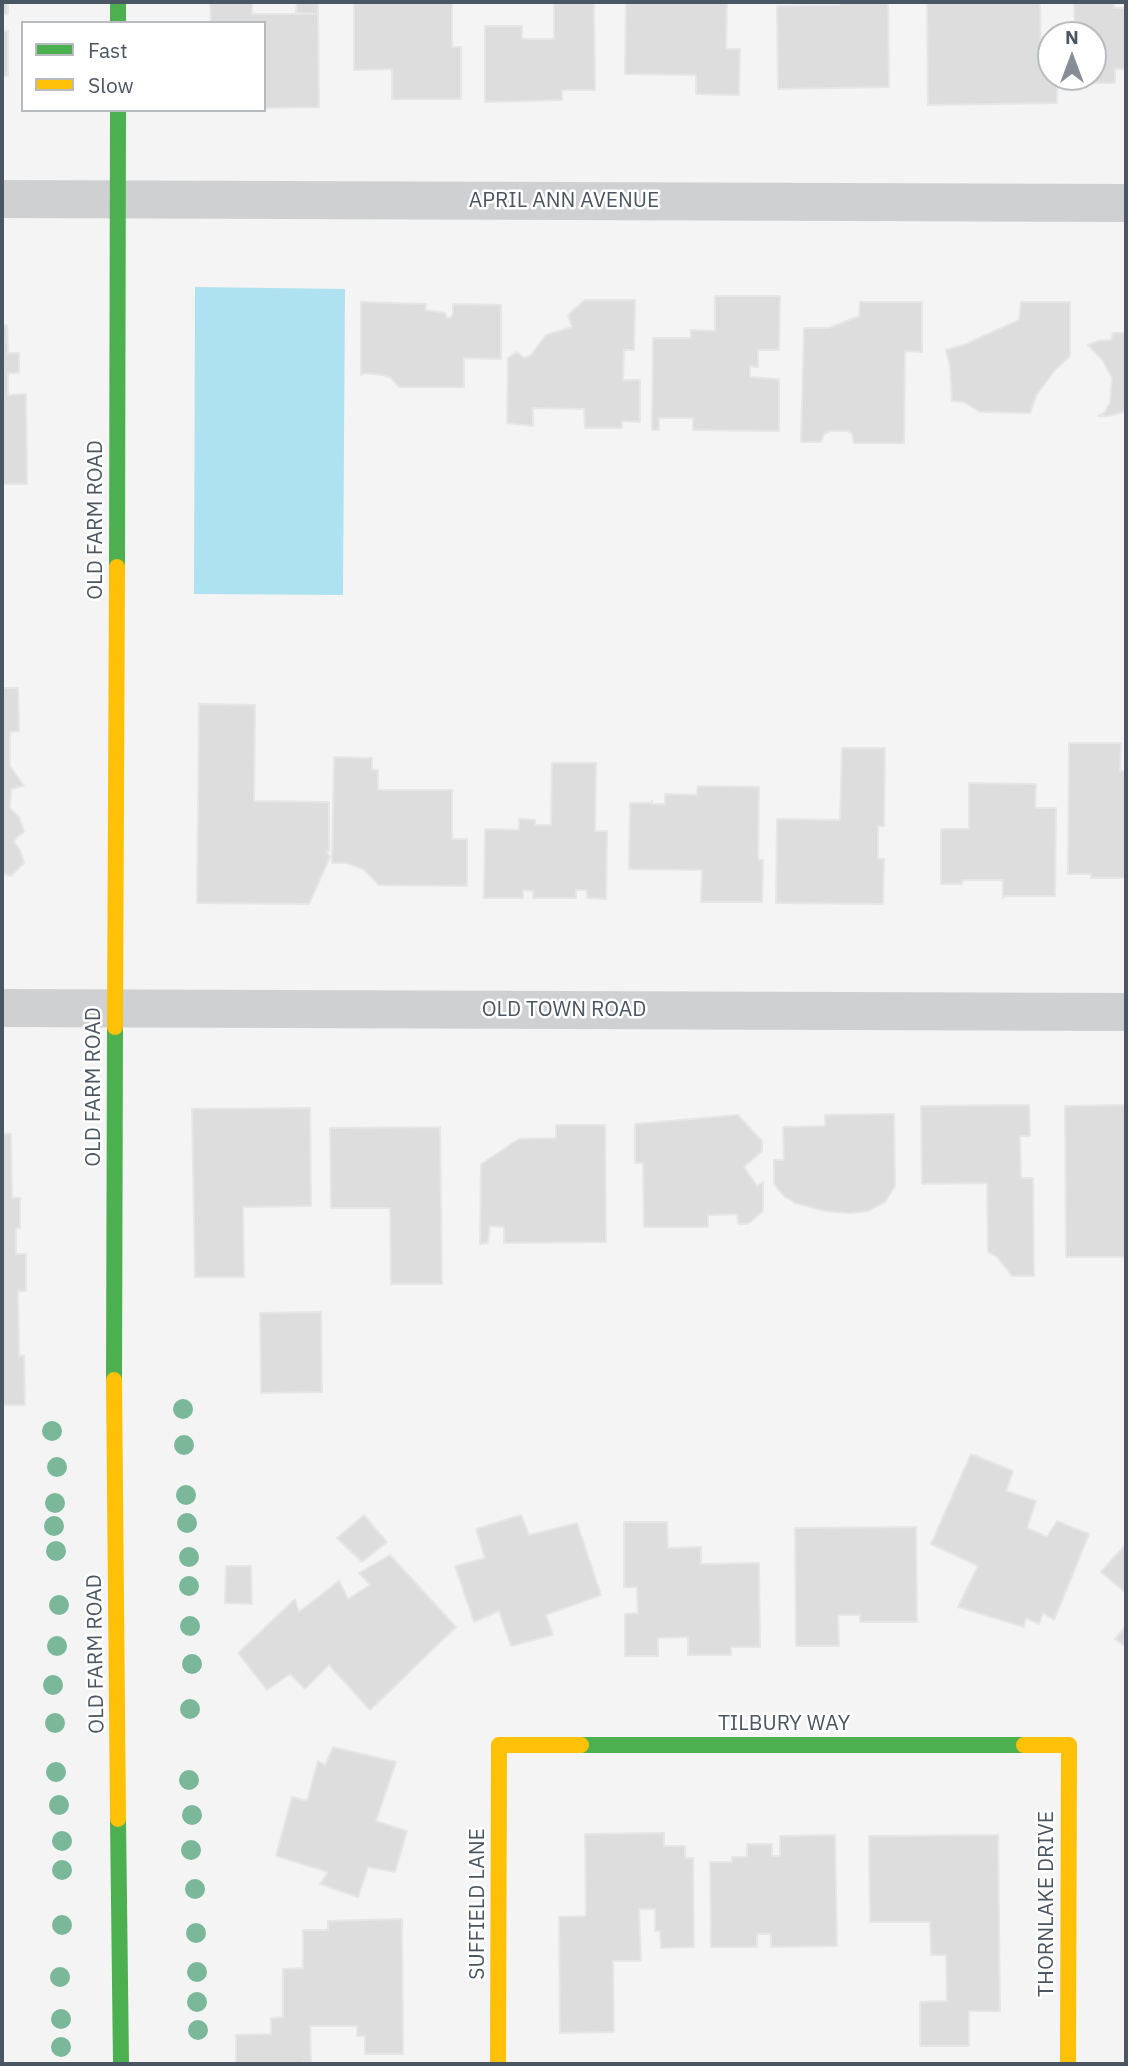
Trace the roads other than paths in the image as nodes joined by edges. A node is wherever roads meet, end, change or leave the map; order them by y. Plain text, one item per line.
1 (118, 2) edge
2 (118, 21) edge
3 (118, 112) edge
4 (2, 199) edge
5 (118, 199) junction
6 (1126, 203) edge
7 (2, 1008) edge
8 (115, 1008) junction
9 (1126, 1012) edge
10 (499, 1745) joint
11 (1069, 1745) joint
12 (121, 2064) edge
13 (498, 2064) edge
14 (1068, 2064) edge

1 - 2 street
3 - 5 street, OLD FARM ROAD
4 - 5 street, APRIL ANN AVENUE
5 - 6 street, APRIL ANN AVENUE
5 - 8 street, OLD FARM ROAD
7 - 8 street, OLD TOWN ROAD
8 - 9 street, OLD TOWN ROAD
8 - 12 street, OLD FARM ROAD
10 - 11 street, TILBURY WAY
10 - 13 street, SUFFIELD LANE
11 - 14 street, THORNLAKE DRIVE

